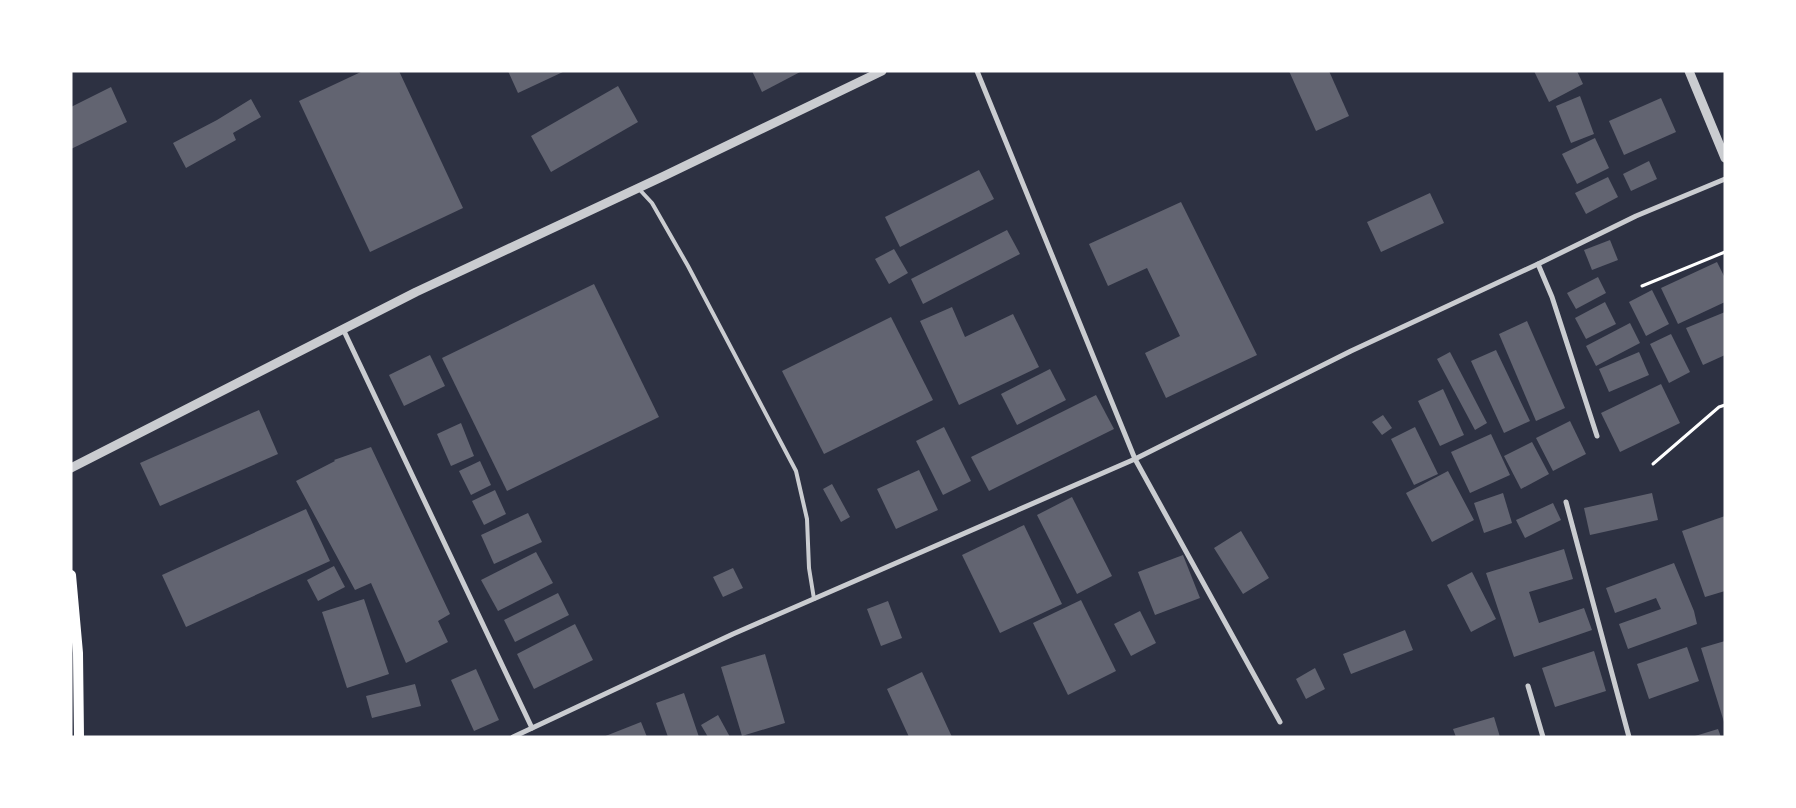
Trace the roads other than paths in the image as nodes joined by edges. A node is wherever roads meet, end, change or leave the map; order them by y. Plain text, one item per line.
1 (882, 71) edge
2 (977, 71) edge
3 (1689, 71) edge
4 (1725, 158) edge
5 (1725, 179) edge
6 (638, 188) junction
7 (1538, 264) junction
8 (343, 329) junction
9 (1598, 436) dead end
10 (1135, 459) junction
11 (71, 468) edge
12 (1566, 502) dead end
13 (71, 575) edge
14 (814, 599) junction
15 (1528, 686) dead end
16 (1280, 722) dead end
17 (532, 728) junction
18 (79, 737) edge
19 (512, 737) edge
20 (1543, 737) edge
21 (1629, 737) edge

1 - 6 street
2 - 10 street
3 - 4 street
5 - 7 street
6 - 8 street
6 - 14 lane
7 - 9 street
7 - 10 street
8 - 11 street
8 - 17 street
10 - 14 street
10 - 16 street
12 - 21 street
13 - 18 main road
14 - 17 street
15 - 20 street
17 - 19 street

